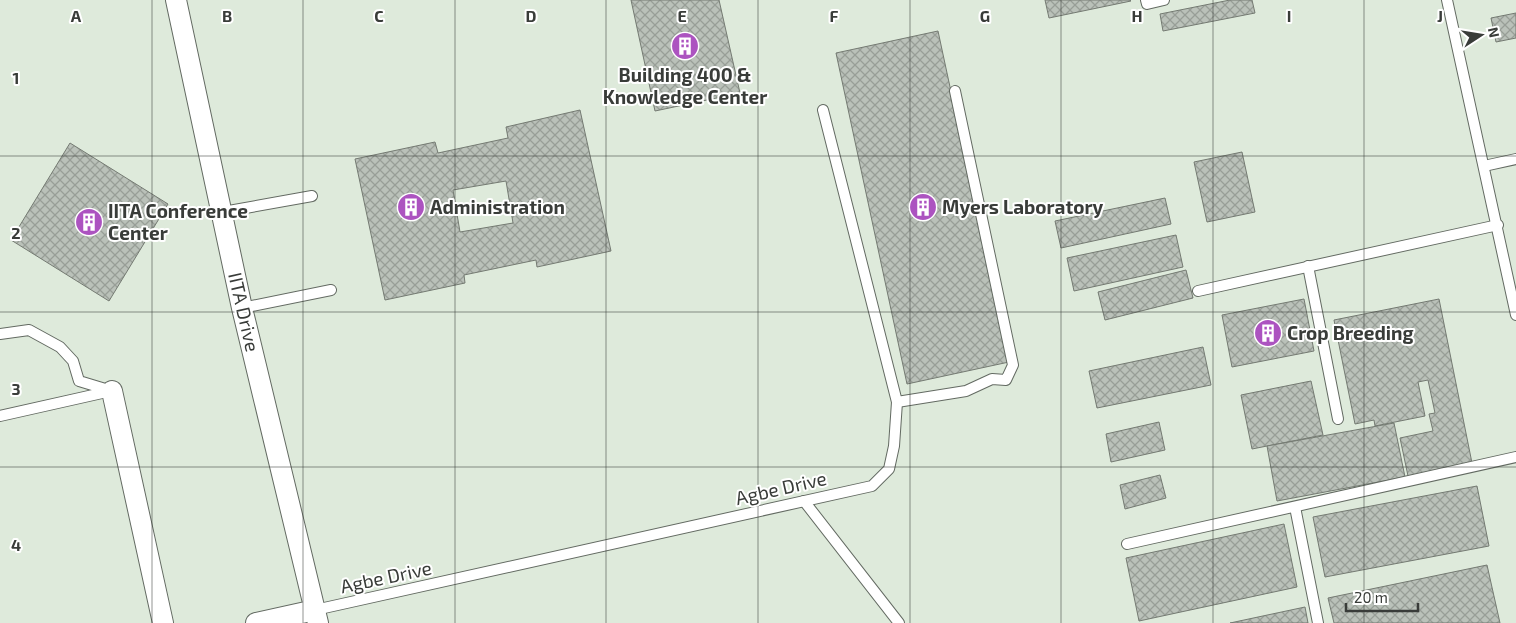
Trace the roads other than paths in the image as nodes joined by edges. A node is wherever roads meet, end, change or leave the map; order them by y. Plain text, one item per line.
1 (176, 0) edge
2 (1146, 0) edge
3 (1164, 0) edge
4 (1447, 0) edge
5 (955, 91) dead end
6 (823, 110) dead end
7 (1516, 159) edge
8 (1484, 166) junction
9 (312, 196) dead end
10 (223, 212) junction
11 (1498, 225) junction
12 (1308, 266) junction
13 (331, 290) dead end
14 (1198, 291) dead end
15 (242, 308) junction
16 (1516, 315) edge
17 (0, 334) edge
18 (112, 391) junction
19 (897, 402) junction
20 (0, 416) edge
21 (1338, 419) dead end
22 (1516, 456) edge
23 (804, 501) junction
24 (1295, 507) junction
25 (1127, 544) dead end
26 (316, 617) edge
27 (163, 623) edge
28 (256, 623) edge
29 (899, 623) edge
30 (1318, 623) edge

1 - 10 street, IITA Drive
2 - 3 lane
4 - 8 lane
5 - 19 lane
6 - 19 lane, Agbe Drive
7 - 8 lane
8 - 11 lane
9 - 10 lane
10 - 15 street, IITA Drive
11 - 12 lane
11 - 16 lane
12 - 14 lane
12 - 21 lane
13 - 15 lane
15 - 26 street, IITA Drive
17 - 18 lane
18 - 20 lane
18 - 27 street
19 - 23 lane, Agbe Drive
22 - 24 lane
23 - 26 lane, Agbe Drive
23 - 29 lane
24 - 25 lane
24 - 30 lane
26 - 28 street

